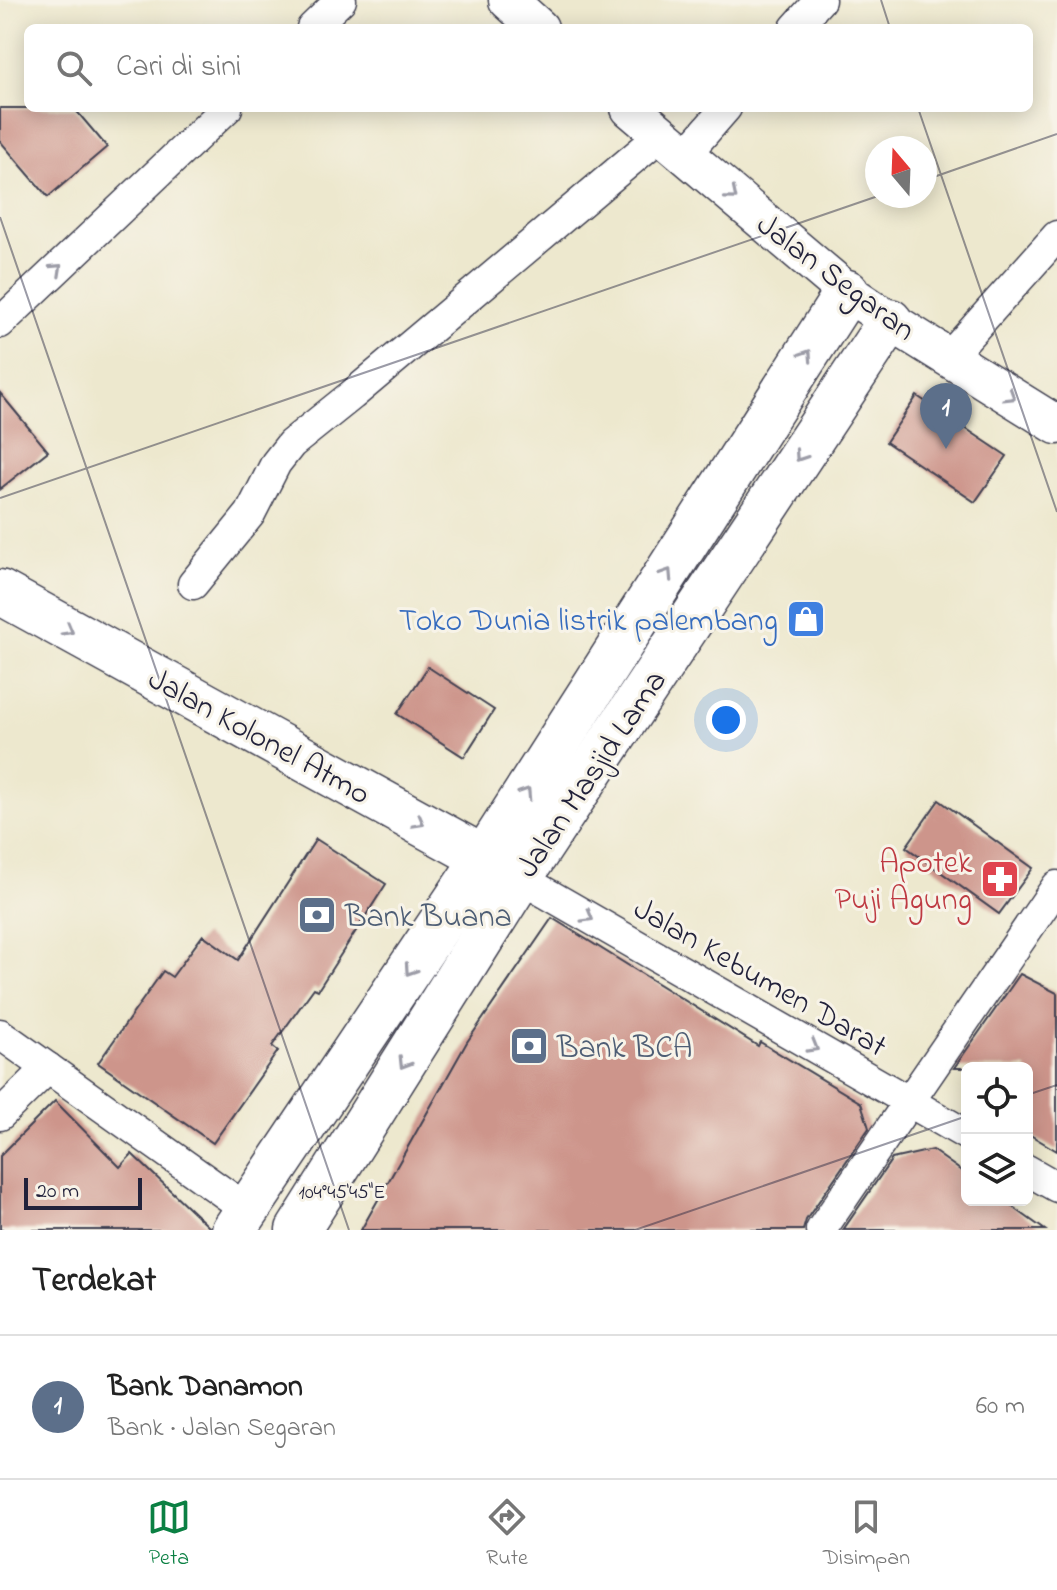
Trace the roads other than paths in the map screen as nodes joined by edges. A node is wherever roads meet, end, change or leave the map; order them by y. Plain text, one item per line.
1 (341, 0) edge
2 (508, 0) edge
3 (820, 0) edge
4 (316, 24) edge
5 (535, 24) edge
6 (799, 24) edge
7 (223, 112) edge
8 (635, 112) edge
9 (720, 112) edge
10 (673, 145) junction
11 (1057, 236) edge
12 (847, 292) junction
13 (890, 321) junction
14 (0, 323) edge
15 (948, 358) junction
16 (1057, 425) edge
17 (712, 502) junction
18 (752, 529) junction
19 (193, 584) dead end
20 (0, 592) edge
21 (616, 652) junction
22 (657, 672) junction
23 (502, 868) junction
24 (1057, 886) edge
25 (0, 1034) edge
26 (48, 1068) junction
27 (907, 1101) junction
28 (0, 1115) edge
29 (965, 1134) edge
30 (1033, 1173) edge
31 (1057, 1187) edge
32 (241, 1220) edge
33 (298, 1230) edge
34 (821, 1230) edge

1 - 4 street
2 - 5 street
3 - 6 street
14 -> 7 street
8 - 10 street, Jalan Segaran
9 - 10 street
10 -> 12 street, Jalan Segaran
10 - 19 street
11 - 15 street
12 - 13 street, Jalan Segaran
17 -> 12 main road
13 - 15 street, Jalan Segaran
13 -> 18 main road, Jalan Masjid Lama
15 -> 16 street, Jalan Segaran
17 - 18 main road
21 -> 17 main road
18 - 22 main road, Jalan Masjid Lama
20 -> 23 main road, Jalan Kolonel Atmo
21 - 22 main road
23 -> 21 main road
22 - 23 main road, Jalan Masjid Lama
23 -> 27 street, Jalan Kebumen Darat
23 -> 32 main road
23 -> 33 main road, Jalan Masjid Lama
24 - 27 street
25 - 26 street
26 - 28 street
26 - 32 street
27 - 29 street, Jalan Kebumen Darat
27 - 34 street
30 - 31 street

